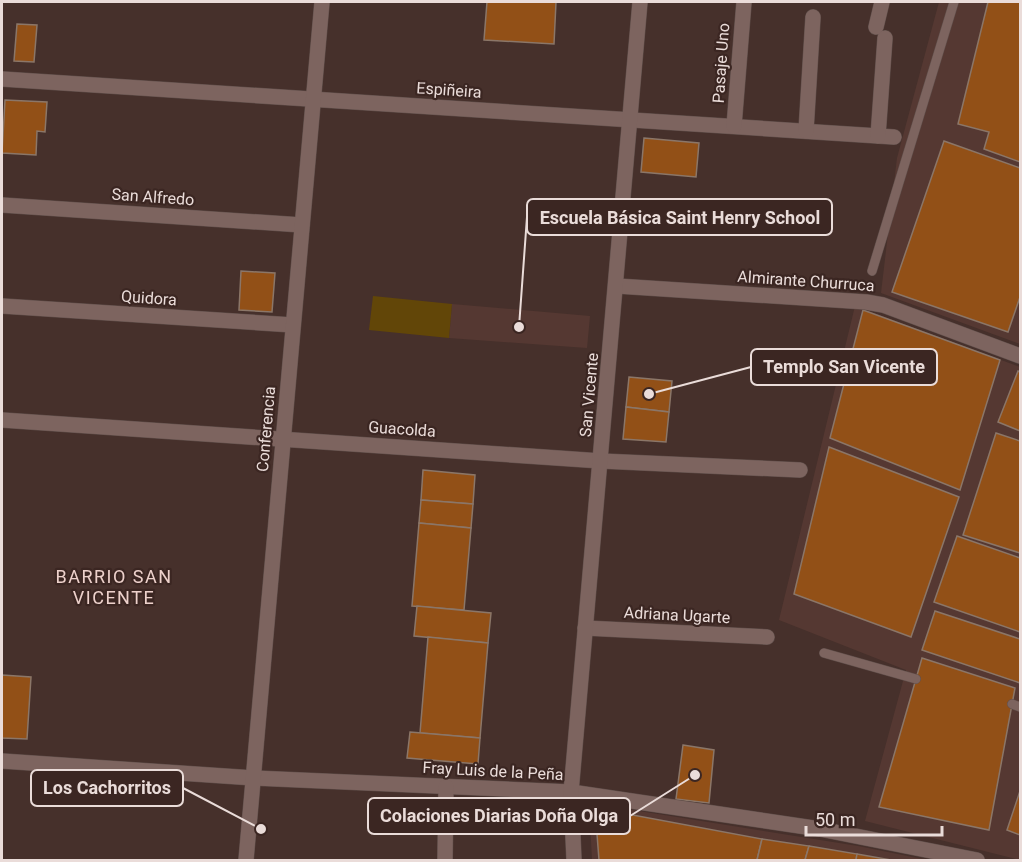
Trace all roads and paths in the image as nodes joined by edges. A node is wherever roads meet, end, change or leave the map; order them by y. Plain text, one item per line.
1 (322, 2) edge
2 (640, 2) edge
3 (744, 2) edge
4 (882, 2) edge
5 (954, 2) edge
6 (813, 17) dead end
7 (2, 80) edge
8 (313, 99) junction
9 (630, 119) junction
10 (734, 126) junction
11 (806, 131) junction
12 (878, 136) junction
13 (894, 137) dead end
14 (2, 205) edge
15 (302, 225) junction
16 (872, 271) dead end
17 (617, 286) junction
18 (2, 306) edge
19 (293, 326) junction
20 (1020, 356) edge
21 (2, 420) edge
22 (283, 439) junction
23 (601, 461) junction
24 (800, 470) dead end
25 (585, 628) junction
26 (767, 637) dead end
27 (824, 653) dead end
28 (916, 679) dead end
29 (2, 761) edge
30 (254, 778) junction
31 (446, 787) junction
32 (571, 792) junction
33 (246, 861) edge
34 (445, 861) edge
35 (574, 861) edge
36 (977, 861) edge

1 - 8 street, Conferencia
2 - 9 street, San Vicente
3 - 10 street, Pasaje Uno
4 - 12 street
5 - 16 lane
6 - 11 street
7 - 8 street, Espiñeira
8 - 9 street, Espiñeira
8 - 15 street, Conferencia
9 - 10 street, Espiñeira
9 - 17 street, San Vicente
10 - 11 street, Espiñeira
11 - 12 street, Espiñeira
12 - 13 street, Espiñeira
14 - 15 street, San Alfredo
15 - 19 street, Conferencia
17 - 20 street, Almirante Churruca
17 - 23 street, San Vicente
18 - 19 street, Quidora
19 - 22 street, Conferencia
21 - 22 street, Guacolda
22 - 23 street, Guacolda
22 - 30 street, Conferencia
23 - 24 street, Guacolda
23 - 25 street, San Vicente
25 - 26 street, Adriana Ugarte
25 - 32 street, San Vicente
27 - 28 lane
29 - 30 street, Fray Luis de la Peña
30 - 31 street, Fray Luis de la Peña
30 - 33 street, Conferencia
31 - 32 street, Fray Luis de la Peña
31 - 34 street
32 - 35 street, San Vicente
32 - 36 street, Fray Luis de la Peña

